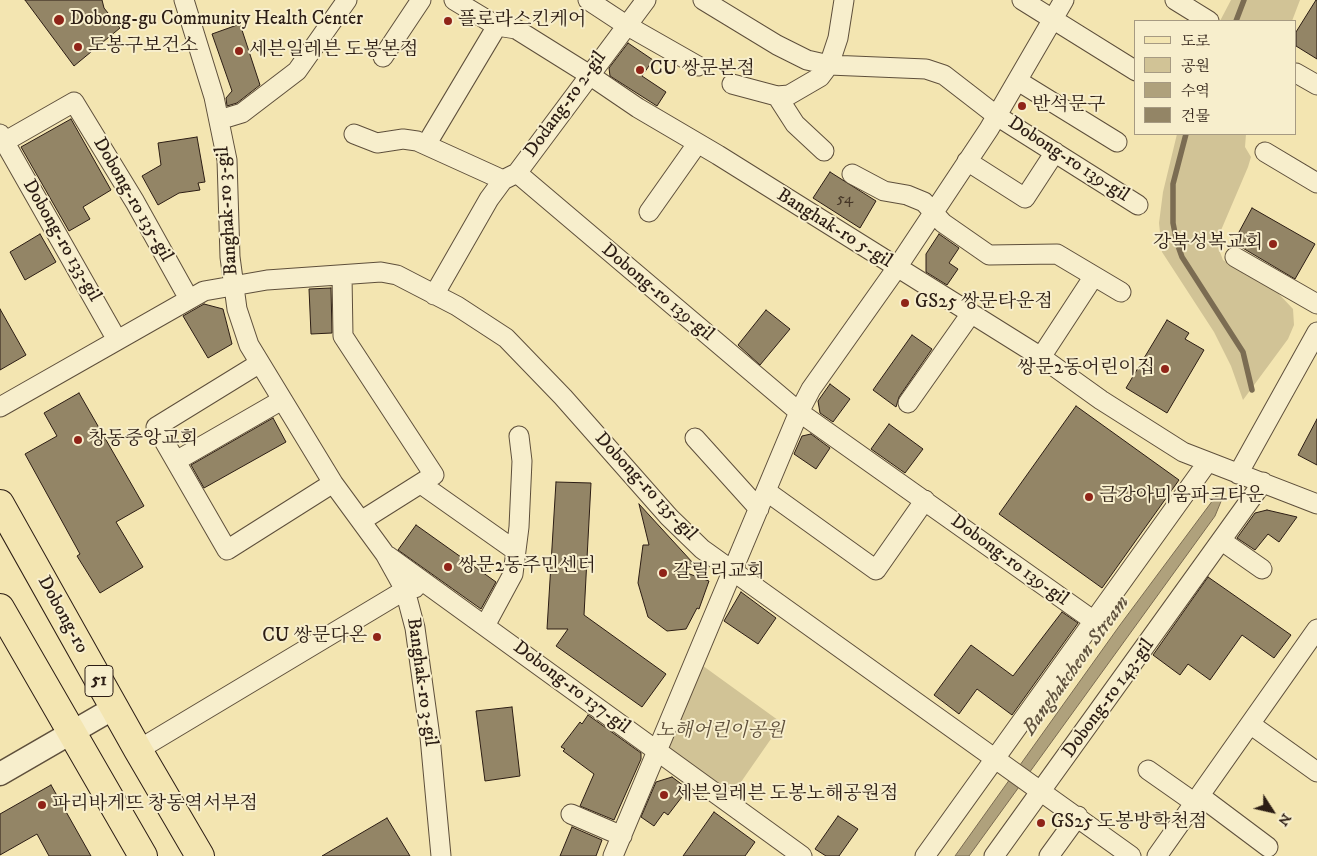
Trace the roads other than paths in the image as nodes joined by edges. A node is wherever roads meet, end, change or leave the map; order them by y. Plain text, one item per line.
1 (184, 0) edge
2 (347, 0) edge
3 (422, 0) edge
4 (454, 0) edge
5 (588, 0) edge
6 (646, 0) edge
7 (703, 0) edge
8 (844, 0) edge
9 (1022, 0) edge
10 (1064, 0) edge
11 (1175, 0) edge
12 (1053, 20) junction
13 (1207, 20) edge
14 (626, 25) junction
15 (498, 26) junction
16 (383, 57) dead end
17 (829, 65) junction
18 (698, 66) dead end
19 (1134, 70) edge
20 (588, 74) junction
21 (1297, 74) edge
22 (1018, 81) junction
23 (732, 84) dead end
24 (1317, 85) edge
25 (777, 96) junction
26 (74, 102) joint
27 (997, 116) junction
28 (219, 120) junction
29 (354, 134) dead end
30 (2, 138) edge
31 (1117, 142) dead end
32 (698, 144) junction
33 (426, 145) junction
34 (824, 151) dead end
35 (1055, 152) junction
36 (1265, 152) dead end
37 (967, 160) junction
38 (852, 174) dead end
39 (510, 176) junction
40 (1317, 183) edge
41 (1138, 205) dead end
42 (650, 212) dead end
43 (933, 212) junction
44 (1235, 257) dead end
45 (896, 269) junction
46 (342, 275) junction
47 (1094, 276) junction
48 (233, 284) junction
49 (1121, 292) dead end
50 (434, 295) junction
51 (188, 299) junction
52 (1317, 304) edge
53 (970, 315) junction
54 (1317, 332) edge
55 (117, 340) junction
56 (1041, 357) junction
57 (260, 363) junction
58 (282, 400) junction
59 (908, 403) dead end
60 (0, 407) edge
61 (799, 412) junction
62 (519, 436) dead end
63 (695, 438) dead end
64 (176, 461) junction
65 (1206, 463) junction
66 (1238, 474) junction
67 (1263, 482) junction
68 (333, 483) junction
69 (421, 484) junction
70 (766, 491) junction
71 (925, 500) junction
72 (0, 504) edge
73 (1317, 504) edge
74 (759, 509) junction
75 (361, 521) junction
76 (1222, 541) junction
77 (516, 550) junction
78 (385, 554) junction
79 (1262, 569) dead end
80 (733, 571) junction
81 (429, 584) junction
82 (405, 590) junction
83 (0, 608) edge
84 (1094, 622) junction
85 (486, 624) junction
86 (1317, 629) edge
87 (114, 708) junction
88 (1250, 724) junction
89 (72, 732) junction
90 (138, 750) junction
91 (656, 750) junction
92 (996, 757) junction
93 (1148, 770) dead end
94 (1317, 772) edge
95 (0, 774) edge
96 (1042, 790) junction
97 (1198, 799) junction
98 (571, 814) dead end
99 (1078, 816) junction
100 (622, 836) junction
101 (1268, 847) dead end
102 (143, 856) edge
103 (200, 856) edge
104 (441, 856) edge
105 (613, 856) edge
106 (802, 856) edge
107 (925, 856) edge
108 (994, 856) edge
109 (1049, 856) edge
110 (1131, 856) edge
111 (1157, 856) edge

1 - 28 street, Banghak-ro 3-gil
2 - 28 street
3 - 16 street
4 - 15 street, Banghak-ro 5-gil
5 - 14 street
6 - 14 street, Dodang-ro 2-gil
7 - 17 street, Dobong-ro 139-gil
8 - 17 street
9 - 12 street
10 - 12 street, Dobong-ro 139-gil
11 - 13 street
12 - 19 street
12 - 22 street, Dobong-ro 139-gil
14 - 18 street
14 - 20 street, Dodang-ro 2-gil
15 - 20 street, Banghak-ro 5-gil
15 - 33 street
17 - 25 street
17 - 27 street, Dobong-ro 139-gil
20 - 32 street, Banghak-ro 5-gil
20 - 39 street, Dodang-ro 2-gil
21 - 24 street
22 - 27 street, Dobong-ro 139-gil
22 - 31 street
23 - 25 street
25 - 34 street
26 - 30 street, Dobong-ro 133-gil
26 - 51 street, Dobong-ro 135-gil
27 - 35 street, Dobong-ro 139-gil
27 - 37 street, Dobong-ro 139-gil
28 - 48 street, Banghak-ro 3-gil
29 - 33 street
30 - 55 street, Dobong-ro 133-gil
32 - 42 street
32 - 45 street, Banghak-ro 5-gil
33 - 39 street
35 - 37 street
35 - 41 street, Dobong-ro 139-gil
36 - 40 street
37 - 43 street, Dobong-ro 139-gil
38 - 43 street
39 - 50 street, Dodang-ro 2-gil
39 - 61 street, Dobong-ro 139-gil
43 - 45 street, Dobong-ro 139-gil
43 - 47 street
44 - 52 street
45 - 53 street, Banghak-ro 5-gil
45 - 61 street, Dobong-ro 139-gil
46 - 48 street, Dobong-ro 135-gil
46 - 50 street, Dobong-ro 135-gil
46 - 69 street
47 - 49 street
47 - 56 street
48 - 51 street, Dobong-ro 135-gil
48 - 57 street, Banghak-ro 3-gil
50 - 80 street, Dobong-ro 135-gil
51 - 55 street, Dobong-ro 135-gil
53 - 56 street, Banghak-ro 5-gil
53 - 59 street
54 - 66 street
55 - 60 street, Dobong-ro 135-gil
56 - 65 street, Banghak-ro 5-gil
57 - 58 street, Banghak-ro 3-gil
57 - 64 street
58 - 64 street
58 - 68 street, Banghak-ro 3-gil
61 - 70 street, Dobong-ro 139-gil
61 - 71 street, Dobong-ro 139-gil
62 - 77 street
63 - 74 street
64 - 68 street
65 - 66 street, Banghak-ro 5-gil
65 - 84 street
66 - 67 street, Banghak-ro 5-gil
67 - 73 street
67 - 76 street, Dobong-ro 143-gil
68 - 75 street, Banghak-ro 3-gil
69 - 75 street
69 - 77 street
70 - 71 street
70 - 74 street, Dobong-ro 139-gil
71 - 84 street, Dobong-ro 139-gil
72 - 87 main road, Dobong-ro / 51
74 - 80 street, Dobong-ro 139-gil
75 - 78 street, Banghak-ro 3-gil
76 - 79 street
76 - 96 street, Dobong-ro 143-gil
77 - 85 street
78 - 81 street, Dobong-ro 137-gil
78 - 82 street, Banghak-ro 3-gil
80 - 91 street, Dobong-ro 139-gil
80 - 92 street, Dobong-ro 135-gil
81 - 82 street
81 - 85 street, Dobong-ro 137-gil
82 - 90 street
82 - 104 street, Banghak-ro 3-gil
83 - 89 main road
84 - 92 street
85 - 91 street, Dobong-ro 137-gil
86 - 88 street
87 - 89 street
87 - 90 main road, Dobong-ro / 51
88 - 94 street
88 - 97 street
89 - 95 street
89 - 102 main road
90 - 103 main road, Dobong-ro / 51
91 - 100 street, Dobong-ro 139-gil
91 - 106 street, Dobong-ro 137-gil
92 - 96 street, Dobong-ro 135-gil
92 - 107 street
93 - 97 street
96 - 99 street, Dobong-ro 135-gil
96 - 108 street, Dobong-ro 143-gil
97 - 101 street
97 - 111 street
98 - 100 street
99 - 109 street
99 - 110 street, Dobong-ro 135-gil
100 - 105 street, Dobong-ro 139-gil

